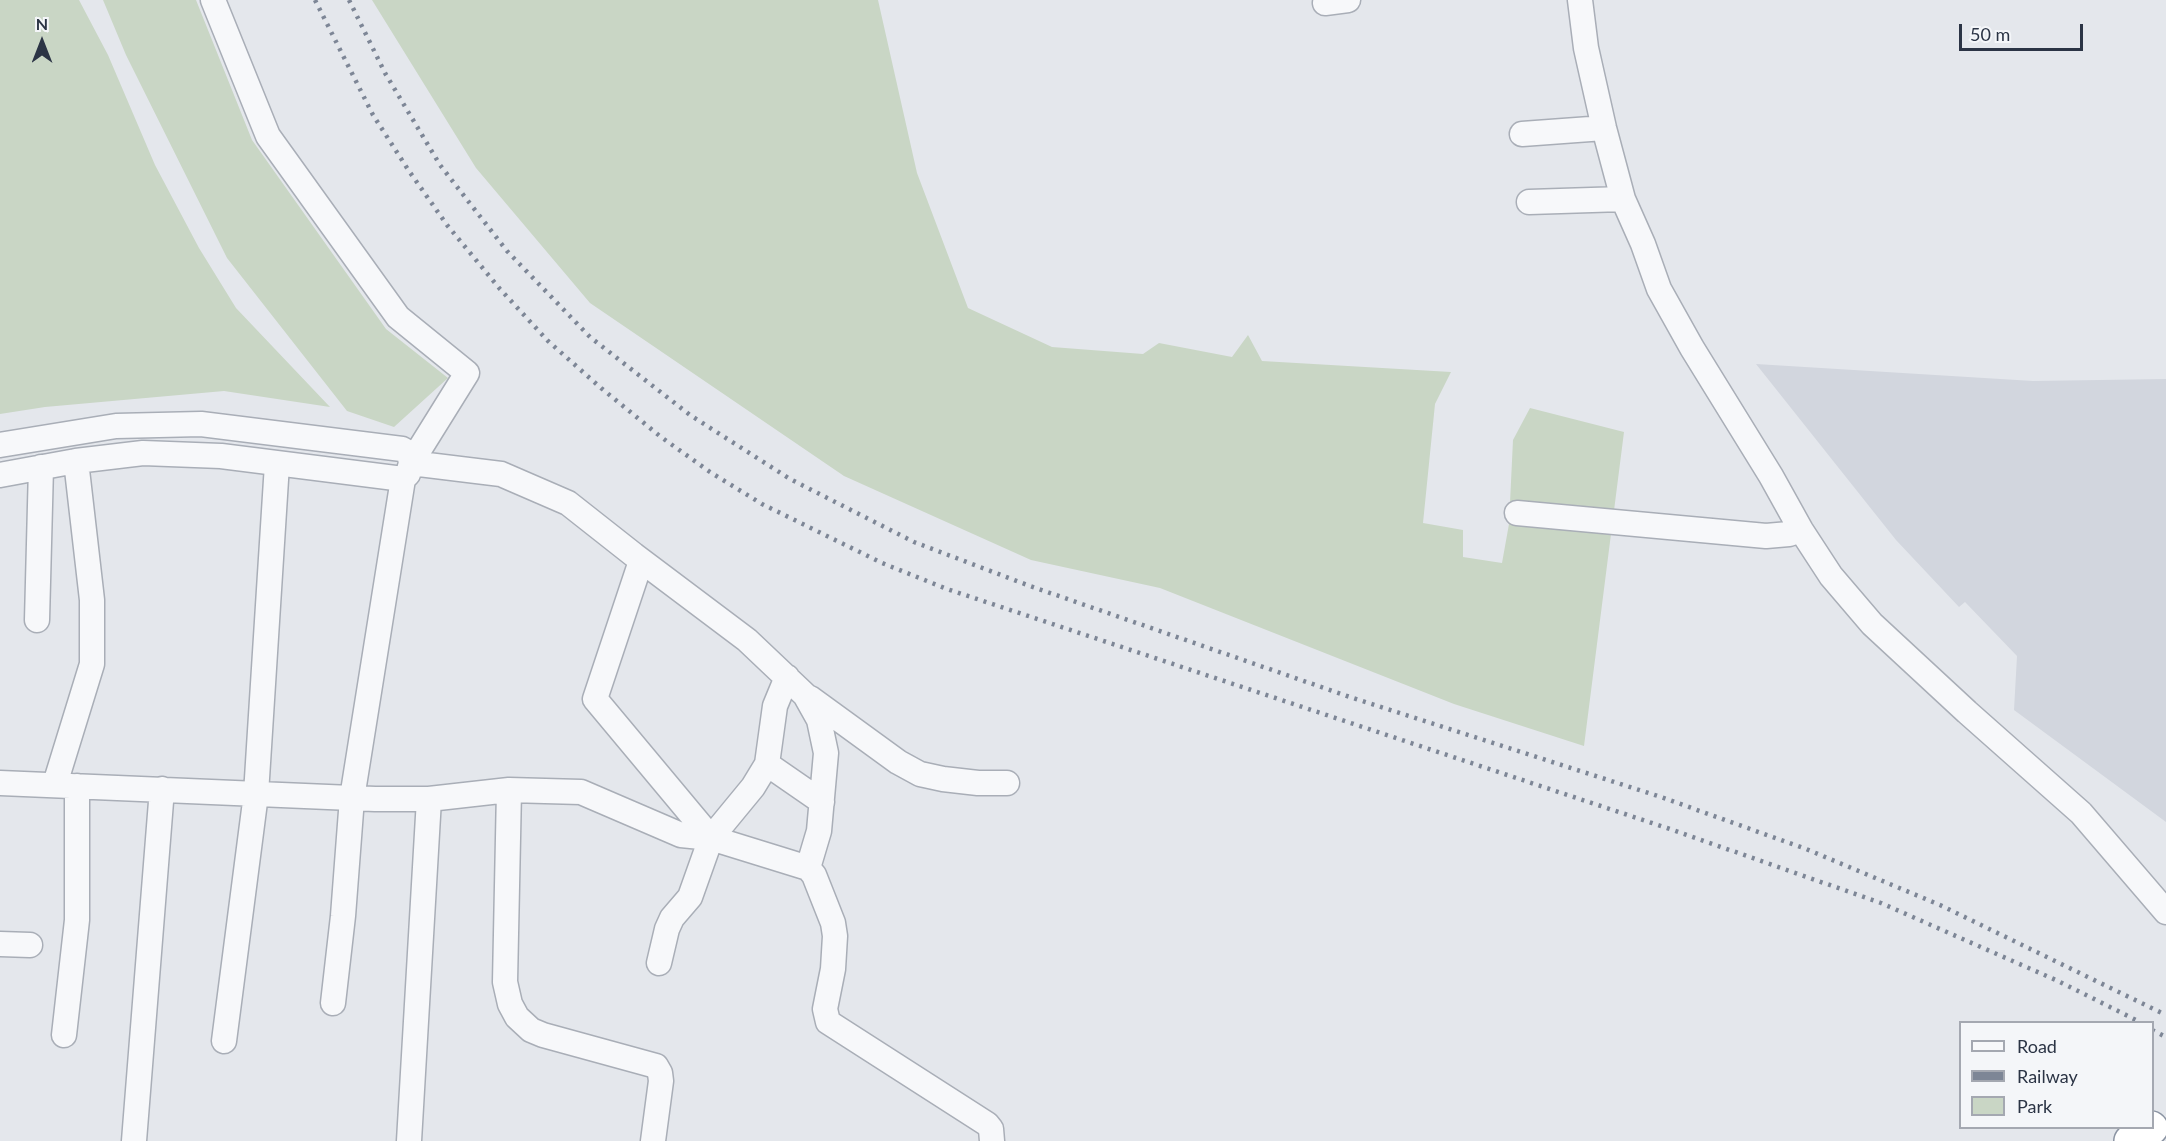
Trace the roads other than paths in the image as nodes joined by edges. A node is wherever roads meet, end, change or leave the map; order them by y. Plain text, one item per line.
1 (213, 0) edge
2 (1580, 0) edge
3 (1604, 128) junction
4 (1522, 134) dead end
5 (1623, 199) junction
6 (1529, 202) dead end
7 (0, 445) edge
8 (76, 460) junction
9 (277, 464) junction
10 (41, 467) junction
11 (407, 471) junction
12 (0, 475) edge
13 (1517, 513) dead end
14 (1801, 530) junction
15 (641, 561) junction
16 (37, 620) dead end
17 (787, 677) junction
18 (805, 695) junction
19 (767, 764) junction
20 (0, 783) edge
21 (1007, 783) dead end
22 (66, 785) junction
23 (162, 789) junction
24 (509, 790) junction
25 (256, 794) junction
26 (352, 798) junction
27 (429, 799) junction
28 (822, 802) junction
29 (711, 838) junction
30 (808, 868) junction
31 (2166, 912) edge
32 (0, 944) edge
33 (30, 945) dead end
34 (659, 963) dead end
35 (333, 1003) dead end
36 (64, 1035) dead end
37 (225, 1041) dead end
38 (134, 1141) edge
39 (409, 1141) edge
40 (653, 1141) edge
41 (992, 1141) edge

1 - 11 street
2 - 3 street
3 - 4 street
3 - 5 street
5 - 6 street
5 - 14 street
7 - 11 street
8 - 9 street
8 - 10 street
8 - 22 street
9 - 11 street
9 - 25 street
10 - 12 street
10 - 16 street
11 - 15 street
11 - 26 street
13 - 14 street
14 - 31 street
15 - 17 street
15 - 29 street
17 - 18 street
17 - 19 street
18 - 21 street
18 - 28 street
19 - 28 street
19 - 29 street
20 - 22 street
22 - 23 street
22 - 36 street
23 - 25 street
23 - 38 street
24 - 27 street
24 - 29 street
24 - 40 street
25 - 26 street
25 - 37 street
26 - 27 street
26 - 35 street
27 - 39 street
28 - 30 street
29 - 30 street
29 - 34 street
30 - 41 street
32 - 33 street

